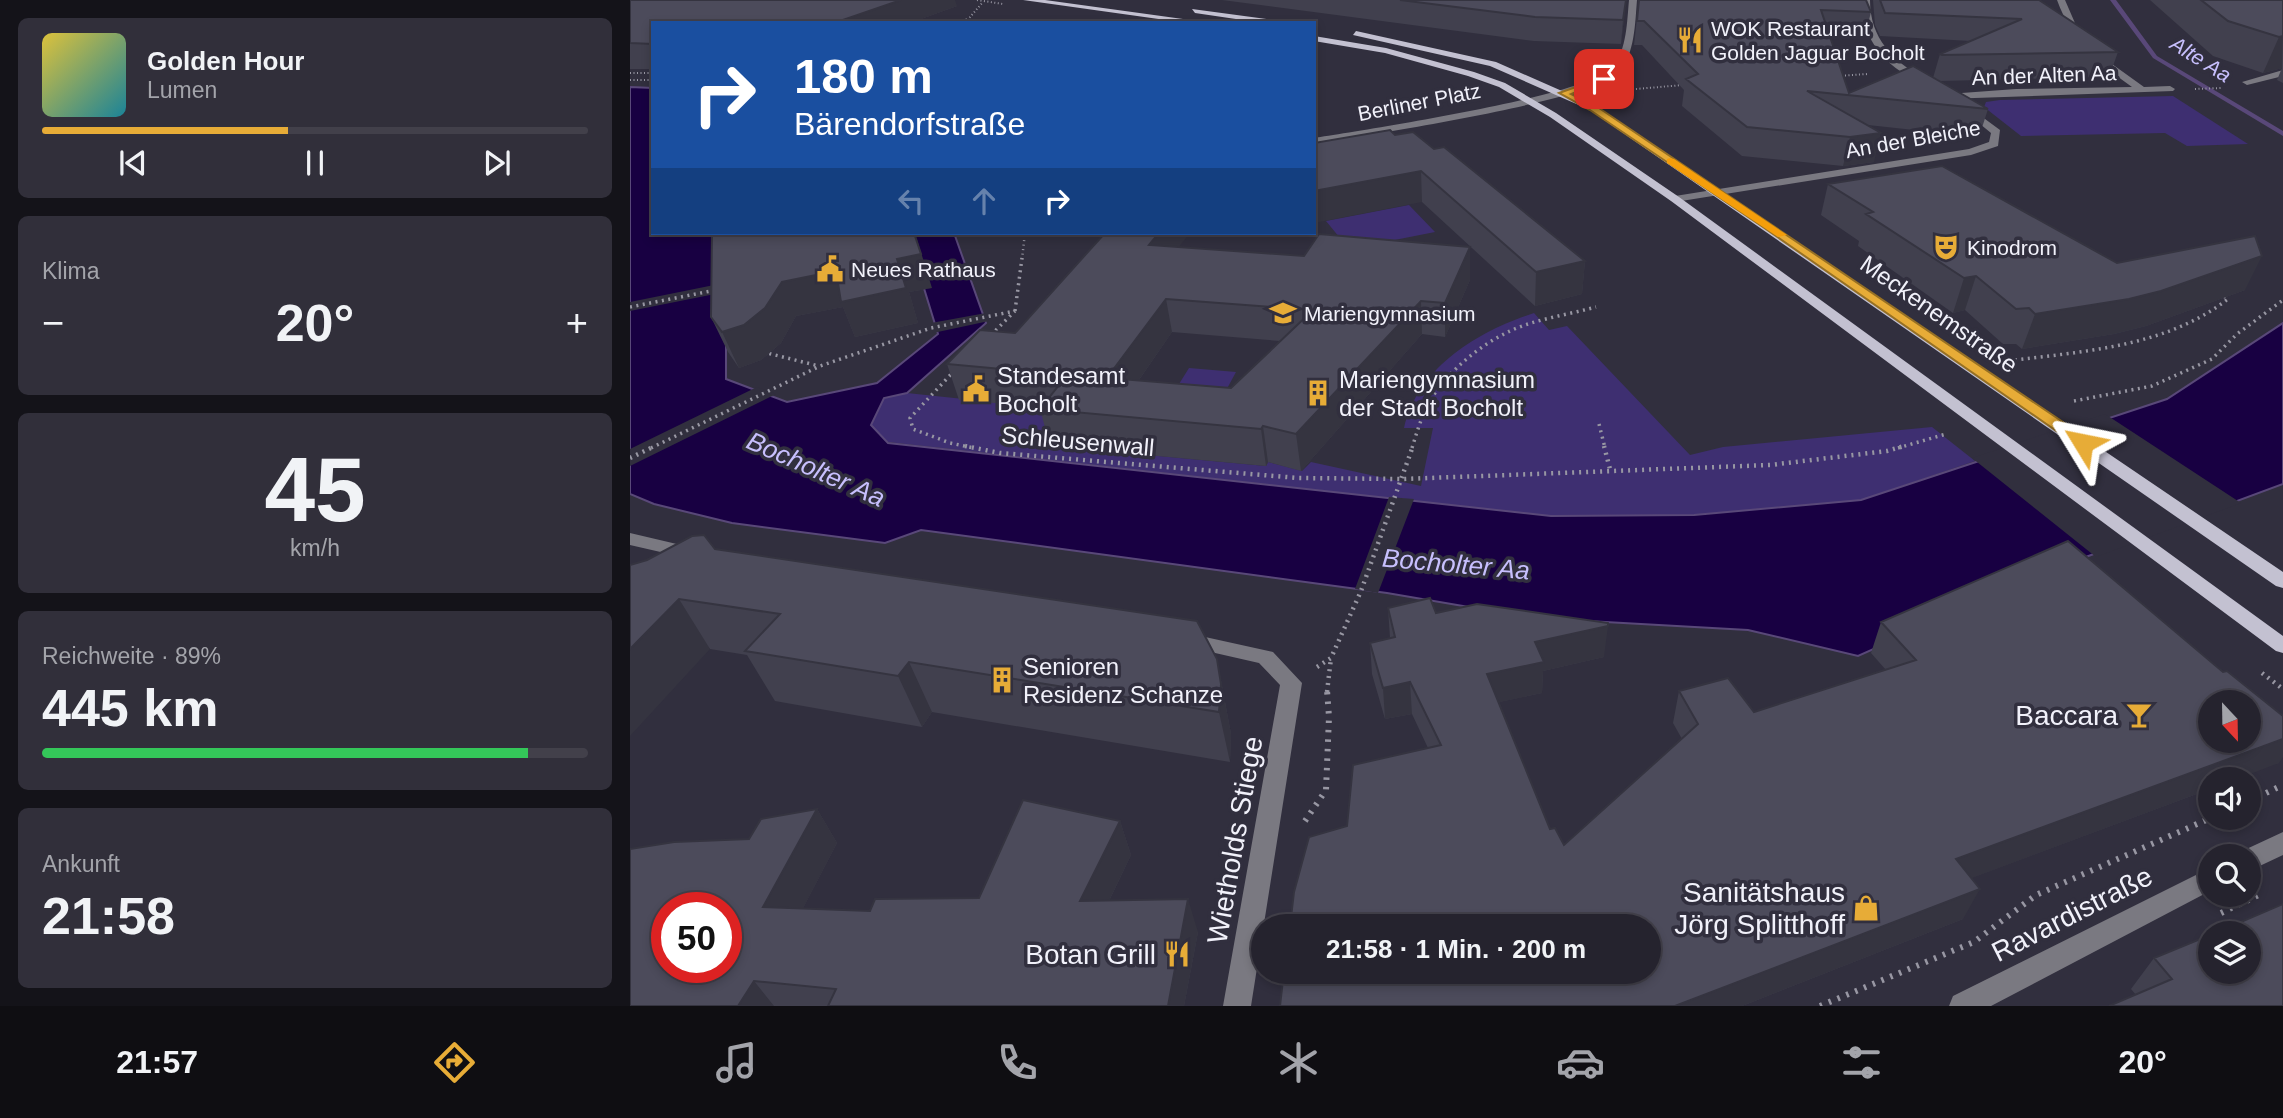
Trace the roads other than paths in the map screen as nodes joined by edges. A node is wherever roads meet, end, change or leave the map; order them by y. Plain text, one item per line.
1 (1027, 0) edge
2 (1633, 0) edge
3 (1866, 0) edge
4 (2061, 0) edge
5 (1189, 10) dead end
6 (1192, 21) edge
7 (1268, 21) edge
8 (1341, 31) dead end
9 (1316, 38) edge
10 (2283, 73) edge
11 (2247, 82) dead end
12 (1930, 87) edge
13 (2141, 89) junction
14 (2169, 89) dead end
15 (1563, 93) junction
16 (1944, 94) joint
17 (1531, 101) junction
18 (1316, 141) edge
19 (1718, 192) junction
20 (1675, 199) junction
21 (2221, 538) junction
22 (638, 541) edge
23 (630, 556) edge
24 (707, 557) edge
25 (2283, 573) edge
26 (2283, 581) edge
27 (1169, 638) edge
28 (2283, 646) edge
29 (2283, 843) edge
30 (2261, 854) edge
31 (2198, 885) edge
32 (1237, 1006) edge
33 (1963, 1006) edge

1 - 6 main road
2 - 15 street
3 - 12 street, An der Bleiche
4 - 13 street, An der Alten Aa
5 - 7 main road
8 - 15 main road, Meckenemstraße
9 - 17 main road
10 - 11 street
13 - 14 street, An der Alten Aa
13 - 16 street, An der Alten Aa
15 - 17 street
15 - 19 main road, Meckenemstraße
16 - 19 street, An der Bleiche
17 - 18 street, Berliner Platz
17 - 20 main road
19 - 20 street, An der Bleiche
19 - 21 main road, Meckenemstraße
20 - 28 main road
21 - 25 main road
21 - 26 main road, Meckenemstraße
22 - 23 street
22 - 24 street
27 - 32 street, Wietholds Stiege
29 - 30 street
31 - 33 street, Ravardistraße

